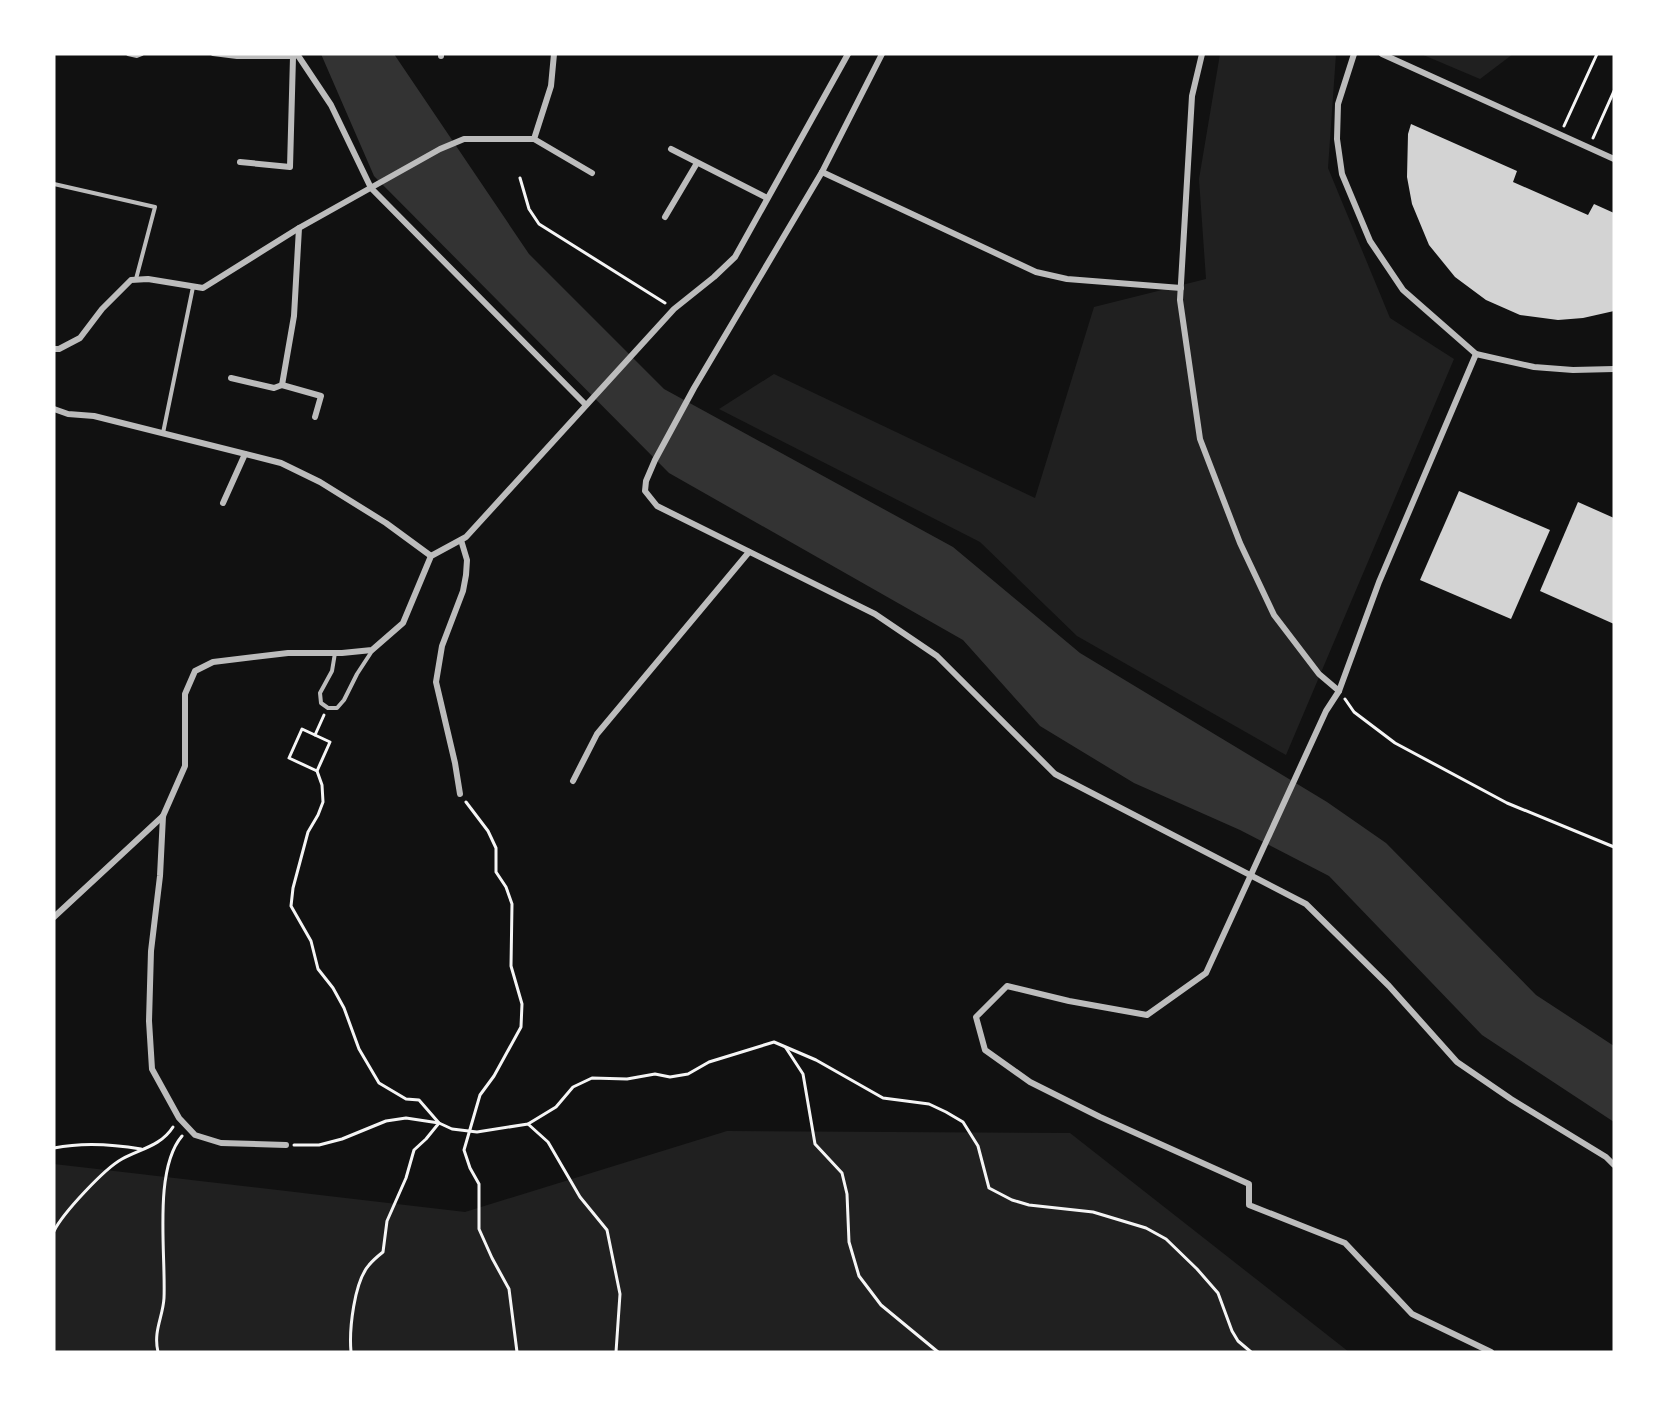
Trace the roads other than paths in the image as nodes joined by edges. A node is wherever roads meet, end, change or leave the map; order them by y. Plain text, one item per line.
1 (128, 54) edge
2 (142, 54) edge
3 (213, 54) edge
4 (554, 54) edge
5 (848, 54) edge
6 (882, 54) edge
7 (1202, 54) edge
8 (1354, 54) edge
9 (1382, 54) edge
10 (296, 55) edge
11 (534, 139) junction
12 (671, 149) dead end
13 (1614, 159) edge
14 (240, 162) dead end
15 (697, 162) junction
16 (822, 172) junction
17 (592, 173) dead end
18 (54, 184) edge
19 (370, 188) junction
20 (767, 198) junction
21 (665, 217) dead end
22 (299, 228) junction
23 (136, 280) junction
24 (193, 286) junction
25 (1181, 288) junction
26 (54, 349) edge
27 (1476, 354) junction
28 (1614, 369) edge
29 (231, 378) dead end
30 (282, 385) junction
31 (587, 402) junction
32 (54, 409) edge
33 (315, 417) dead end
34 (162, 433) junction
35 (245, 454) junction
36 (223, 503) dead end
37 (460, 540) junction
38 (749, 552) junction
39 (431, 556) junction
40 (372, 650) junction
41 (334, 653) junction
42 (1339, 691) junction
43 (573, 781) dead end
44 (460, 794) road end
45 (164, 816) junction
46 (1251, 876) junction
47 (54, 917) edge
48 (286, 1145) road end
49 (1614, 1165) edge
50 (1491, 1352) edge

1 - 2 lane
3 - 10 lane
4 - 11 street
5 - 20 street
6 - 16 street
7 - 25 street
8 - 27 street
9 - 13 street
10 - 14 street
10 - 19 street
11 - 17 street
11 - 19 street
12 - 15 street
15 - 20 street
15 - 21 street
16 - 25 street
16 - 38 street
18 - 23 lane
19 - 22 street
19 - 31 street
20 - 31 street
22 - 24 street
22 - 30 street
23 - 24 street
23 - 26 street
24 - 34 lane
25 - 42 street
27 - 28 street
27 - 42 street
29 - 30 street
30 - 33 street
31 - 37 street
32 - 34 street
34 - 35 street
35 - 36 street
35 - 39 street
37 - 39 street
37 - 44 street
38 - 43 street
38 - 46 street
39 - 40 street
40 - 41 street
40 - 41 lane
41 - 45 street
42 - 46 street
45 - 47 street
45 - 48 street
46 - 49 street
46 - 50 street

